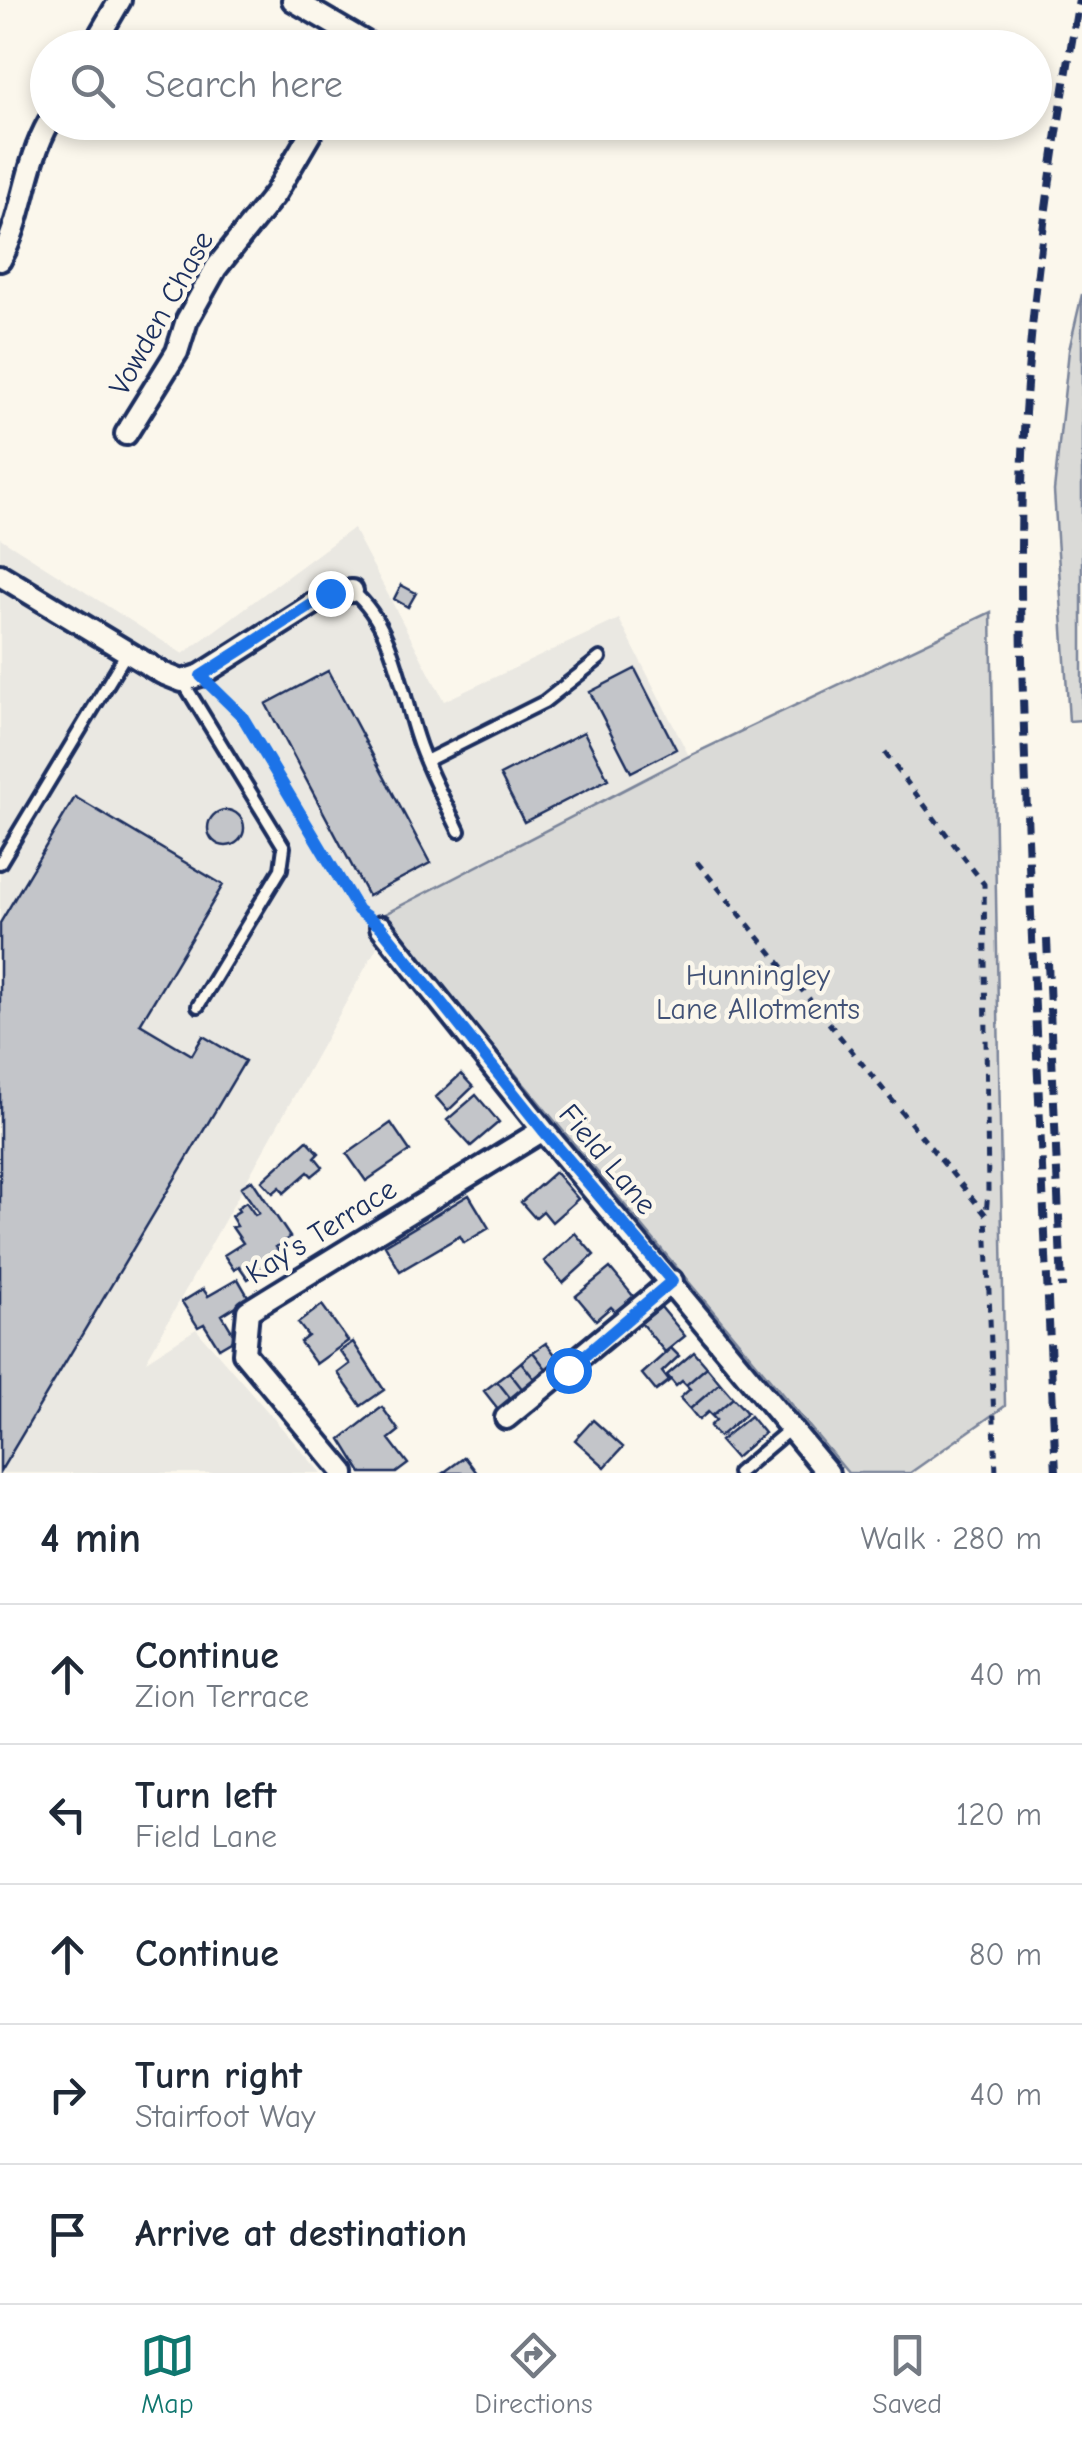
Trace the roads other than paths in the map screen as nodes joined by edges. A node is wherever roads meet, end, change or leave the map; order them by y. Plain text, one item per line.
1 (293, 0) edge
2 (115, 1) edge
3 (101, 30) edge
4 (342, 30) edge
5 (41, 140) edge
6 (307, 140) edge
7 (8, 213) edge
8 (0, 260) edge
9 (126, 434) dead end
10 (0, 576) edge
11 (352, 591) joint
12 (127, 651) junction
13 (600, 658) dead end
14 (192, 678) junction
15 (426, 761) junction
16 (460, 830) dead end
17 (0, 862) edge
18 (381, 927) road end
19 (198, 1006) dead end
20 (543, 1130) junction
21 (672, 1281) junction
22 (506, 1418) dead end
23 (792, 1428) junction
24 (344, 1473) edge
25 (738, 1473) edge
26 (828, 1473) edge

1 - 4 street
2 - 3 street
5 - 7 street
6 - 9 street, Vowden Chase
7 - 8 street
10 - 12 street
11 - 14 street
11 - 15 lane
12 - 14 street
12 - 17 lane
13 - 15 lane
14 - 19 lane
15 - 16 lane
18 - 20 street, Field Lane
20 - 21 street, Field Lane
20 - 24 street, Kay's Terrace
21 - 22 street
21 - 23 street, Field Lane
23 - 25 lane
23 - 26 street, Field Lane

